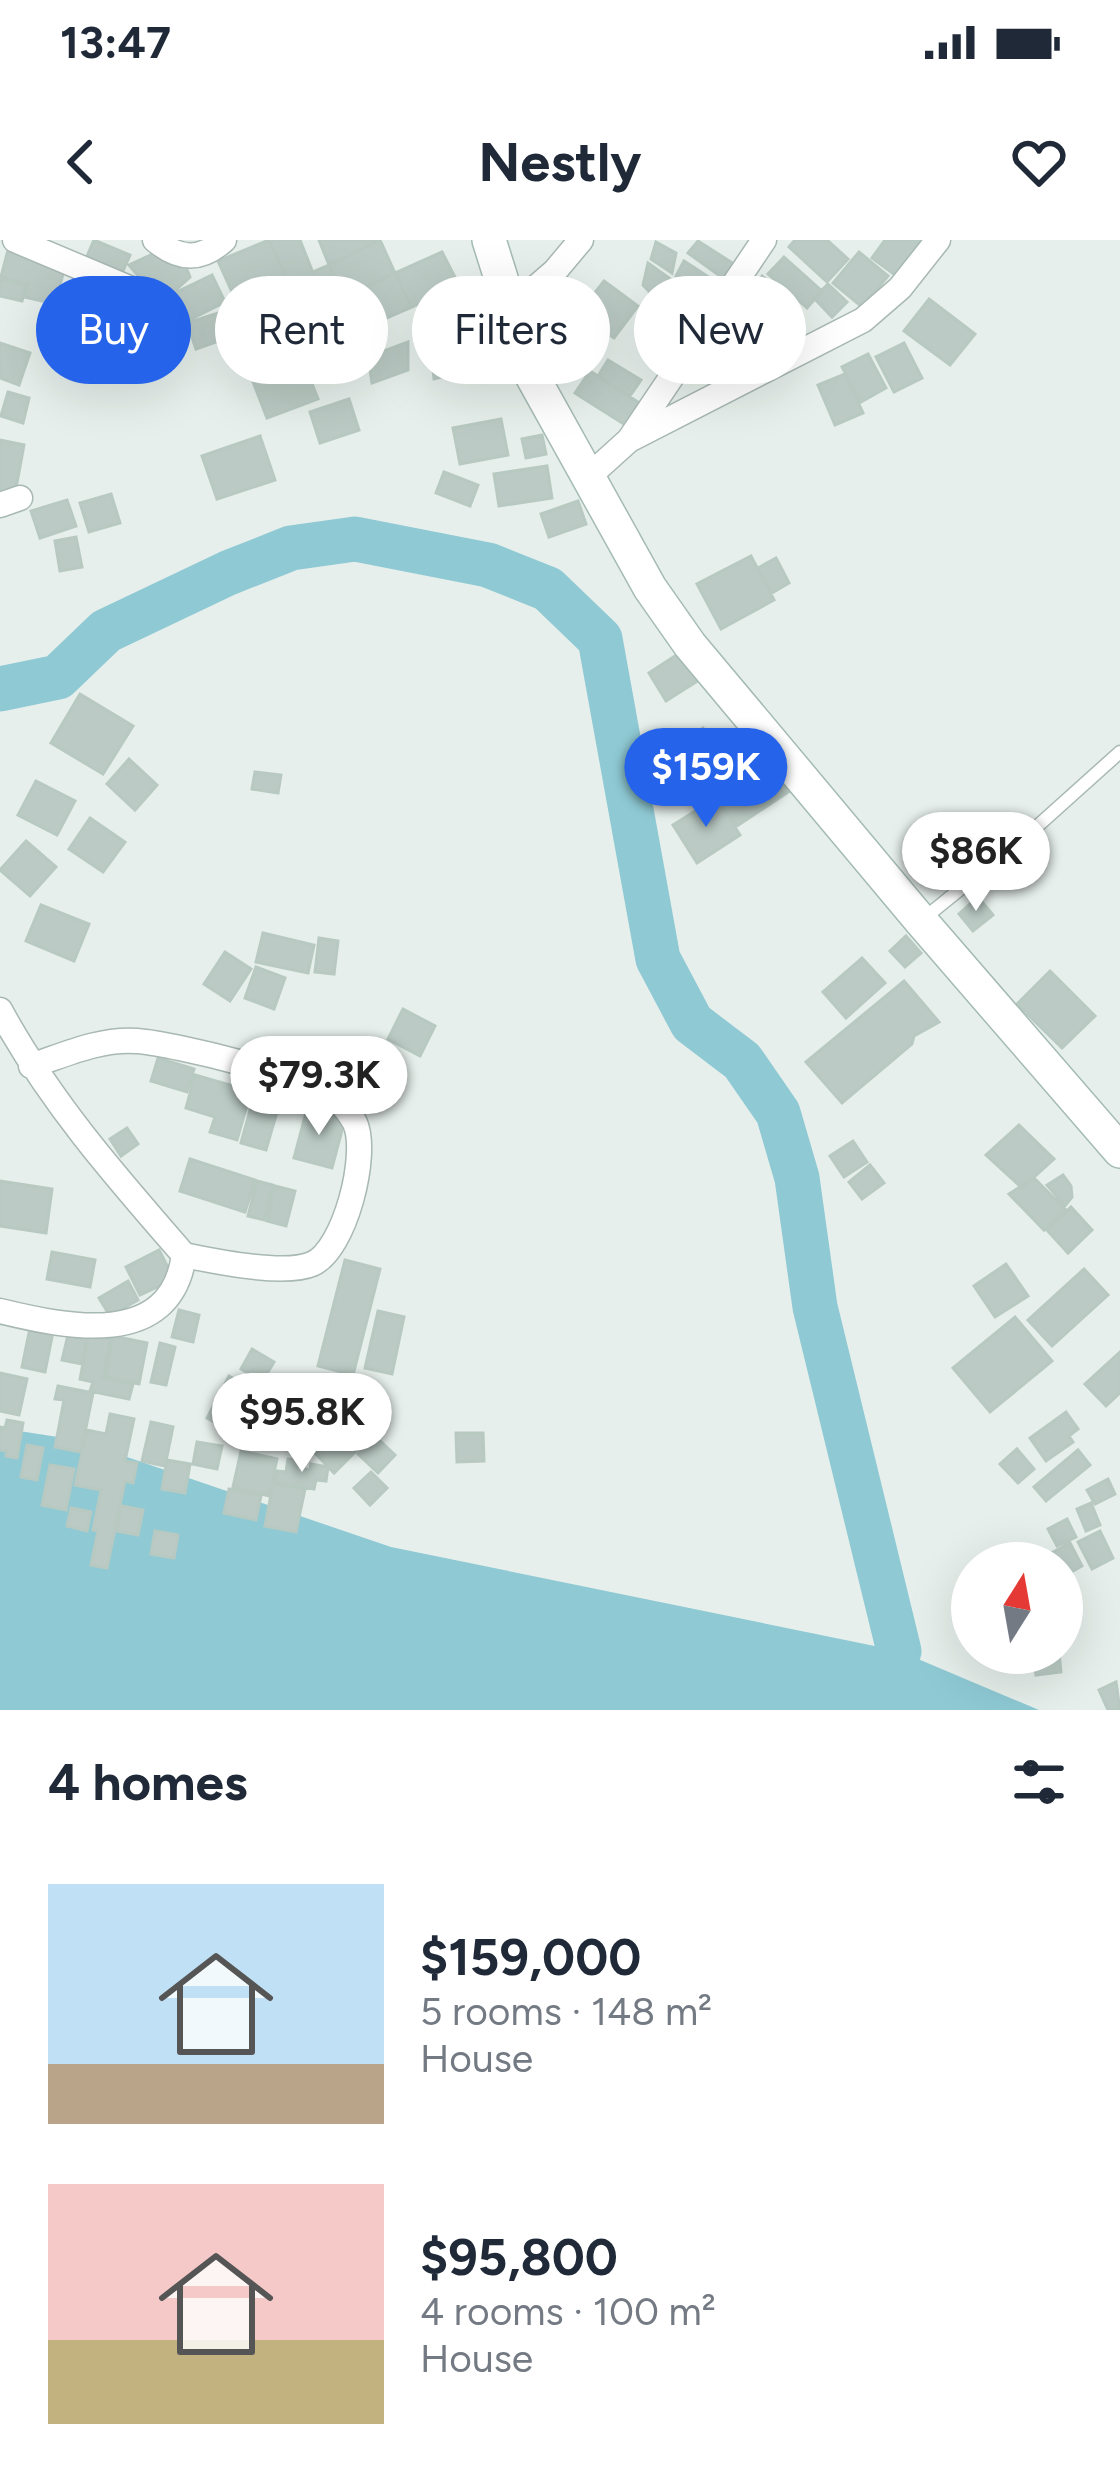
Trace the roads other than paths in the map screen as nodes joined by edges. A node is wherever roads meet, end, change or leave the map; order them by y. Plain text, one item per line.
1 (15, 240) edge
2 (155, 240) edge
3 (224, 240) edge
4 (489, 240) edge
5 (580, 240) edge
6 (764, 240) edge
7 (938, 240) edge
8 (101, 276) edge
9 (500, 276) edge
10 (549, 276) edge
11 (537, 384) edge
12 (629, 440) junction
13 (588, 477) junction
14 (1120, 752) edge
15 (921, 921) junction
16 (0, 1010) edge
17 (31, 1066) junction
18 (1120, 1151) edge
19 (184, 1256) junction
20 (0, 1310) edge

1 - 8 street
2 - 3 street
4 - 9 street
5 - 10 street
6 - 12 street
7 - 12 street
11 - 13 street
12 - 13 street
13 - 15 street
14 - 15 lane
15 - 18 street
16 - 17 street
17 - 19 street
17 - 19 street
19 - 20 street

